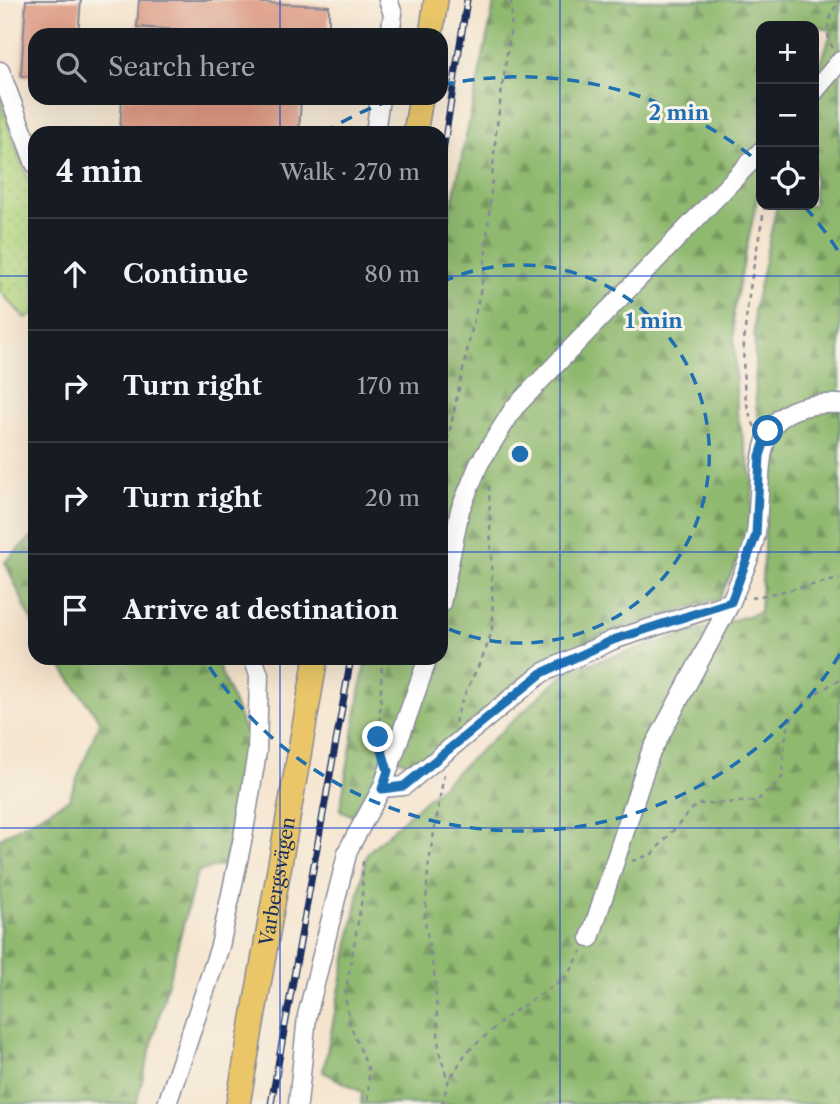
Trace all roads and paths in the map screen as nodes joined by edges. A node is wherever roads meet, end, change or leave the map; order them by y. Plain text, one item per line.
1 (388, 0) edge
2 (436, 0) edge
3 (511, 0) edge
4 (839, 0) edge
5 (391, 28) edge
6 (432, 28) edge
7 (840, 55) edge
8 (840, 61) edge
9 (0, 71) edge
10 (819, 86) edge
11 (379, 105) edge
12 (420, 105) edge
13 (376, 126) edge
14 (416, 126) edge
15 (28, 145) edge
16 (756, 156) edge
17 (764, 210) edge
18 (840, 404) edge
19 (448, 438) edge
20 (763, 442) junction
21 (479, 464) junction
22 (448, 569) edge
23 (840, 579) edge
24 (731, 602) junction
25 (258, 665) edge
26 (315, 665) edge
27 (383, 665) edge
28 (426, 665) edge
29 (840, 680) edge
30 (447, 753) junction
31 (385, 780) junction
32 (363, 860) dead end
33 (613, 866) junction
34 (590, 938) joint
35 (448, 1082) junction
36 (167, 1104) edge
37 (238, 1104) edge
38 (298, 1104) edge
39 (368, 1104) edge
40 (442, 1104) edge

1 - 5 street
2 - 6 main road
3 - 19 path
4 - 7 path
8 - 10 street
9 - 15 street
11 - 13 street
12 - 14 main road
16 - 21 street
17 - 20 path
18 - 20 street
20 - 24 street
21 - 22 street
21 - 30 path
23 - 24 path
24 - 30 street
24 - 33 street
25 - 36 street
26 - 37 main road, Varbergsvägen
27 - 31 path
28 - 31 street
29 - 33 path
30 - 31 street
30 - 35 path
31 - 38 street
32 - 39 path
33 - 34 street
34 - 35 path
35 - 40 path

